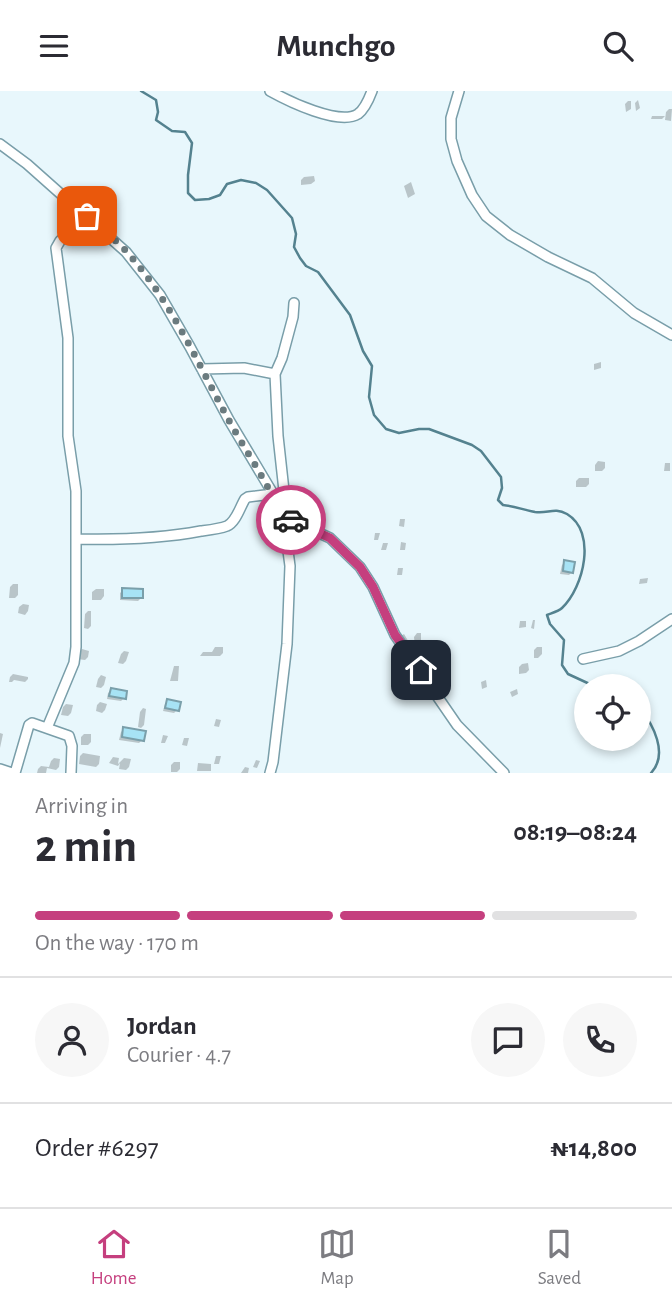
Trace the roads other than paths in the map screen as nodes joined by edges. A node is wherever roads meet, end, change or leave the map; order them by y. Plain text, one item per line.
1 (270, 91) edge
2 (372, 91) edge
3 (459, 91) edge
4 (0, 144) edge
5 (87, 216) junction
6 (295, 303) dead end
7 (672, 335) edge
8 (202, 369) junction
9 (275, 374) junction
10 (273, 494) junction
11 (284, 517) junction
12 (76, 539) junction
13 (672, 619) edge
14 (583, 659) dead end
15 (47, 729) junction
16 (0, 769) edge
17 (14, 773) edge
18 (71, 773) edge
19 (270, 773) edge
20 (504, 773) edge

1 - 2 street
3 - 7 street
4 - 5 street
5 - 8 street
5 - 12 street
6 - 9 street
8 - 9 street
8 - 10 street
9 - 11 street
10 - 11 street
10 - 12 street
11 - 19 street
11 - 20 street
12 - 15 street
13 - 14 street
15 - 17 street
15 - 18 street
16 - 17 street

